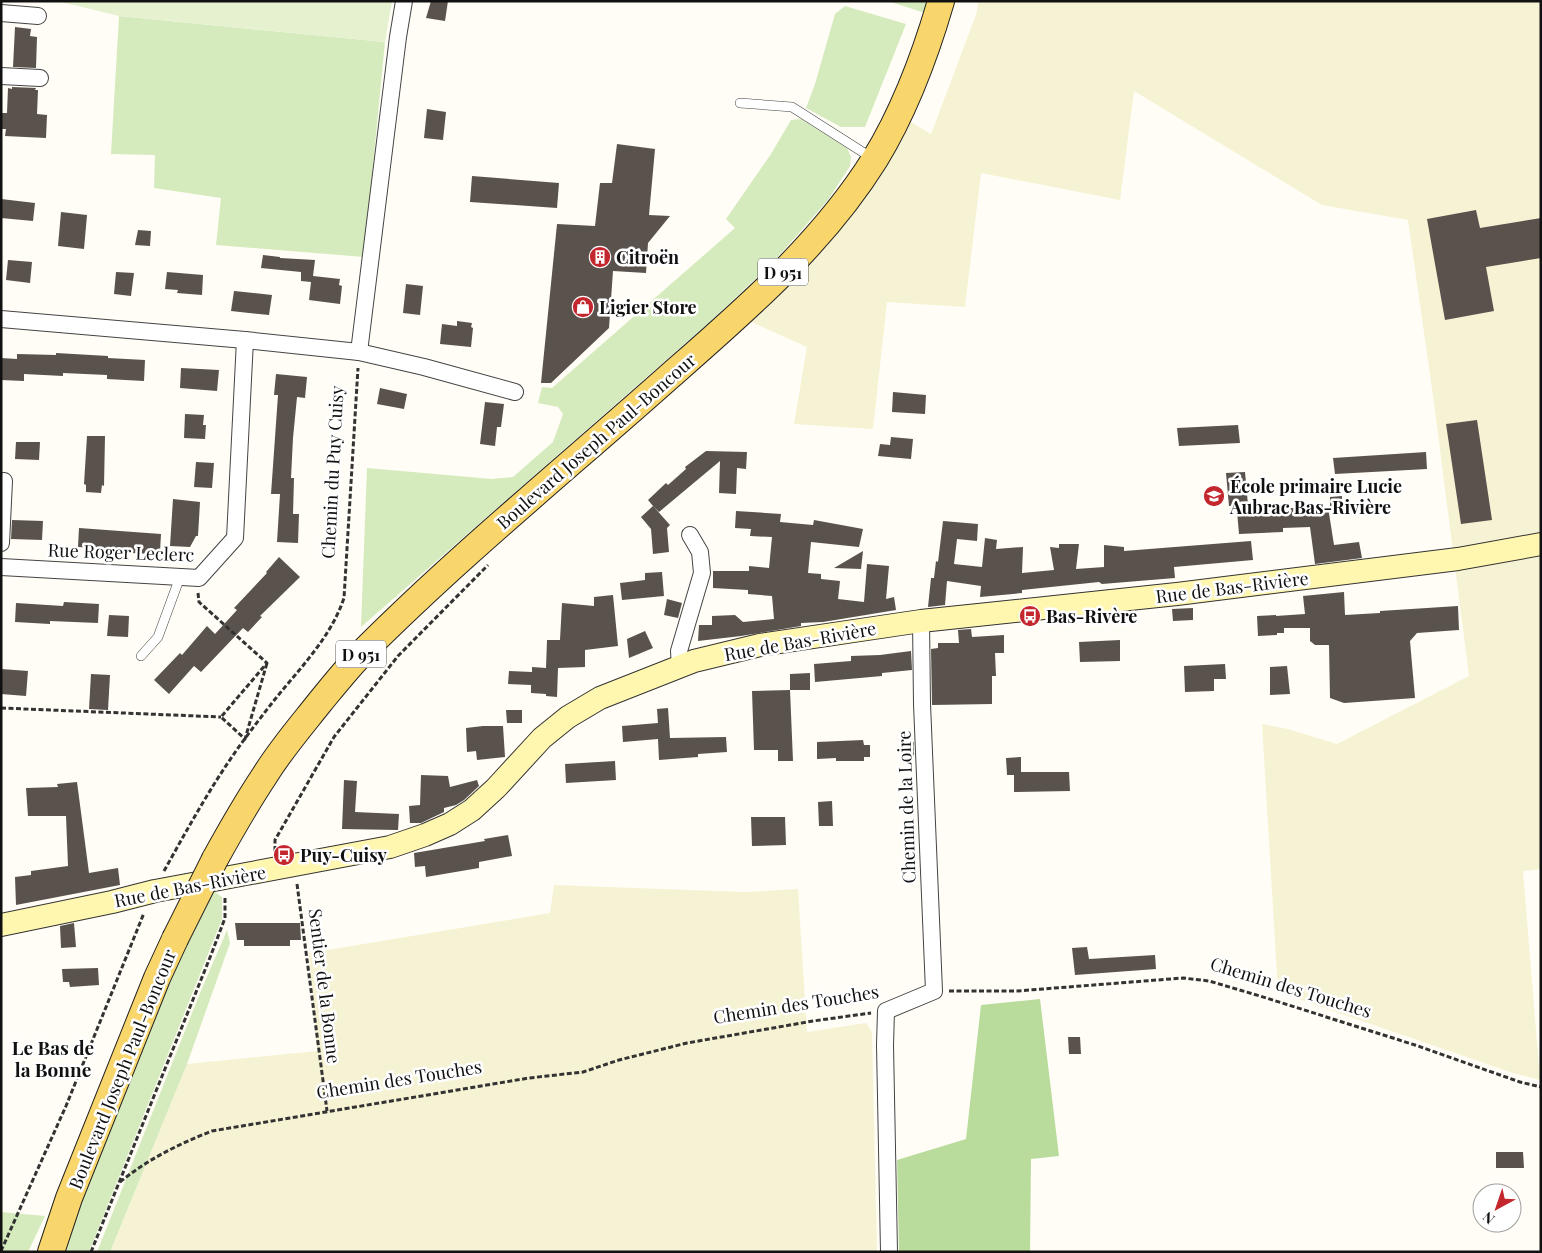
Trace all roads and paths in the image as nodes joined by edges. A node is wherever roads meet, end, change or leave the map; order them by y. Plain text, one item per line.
1 (404, 1) edge
2 (941, 1) edge
3 (1, 13) edge
4 (38, 16) dead end
5 (1, 76) edge
6 (40, 78) dead end
7 (740, 103) dead end
8 (874, 159) junction
9 (1, 319) edge
10 (245, 340) junction
11 (359, 352) junction
12 (515, 392) dead end
13 (4, 480) dead end
14 (690, 535) dead end
15 (1, 543) edge
16 (1541, 544) edge
17 (488, 565) dead end
18 (1, 568) edge
19 (180, 577) junction
20 (199, 578) junction
21 (921, 621) junction
22 (140, 656) dead end
23 (267, 663) junction
24 (680, 667) junction
25 (1, 708) edge
26 (221, 717) junction
27 (245, 738) junction
28 (286, 867) junction
29 (220, 869) junction
30 (155, 891) junction
31 (1, 925) edge
32 (934, 991) junction
33 (886, 1011) junction
34 (1541, 1087) edge
35 (327, 1111) junction
36 (120, 1182) junction
37 (69, 1198) junction
38 (1, 1251) edge
39 (44, 1252) edge
40 (51, 1252) edge
41 (91, 1252) edge
42 (888, 1252) edge

1 - 11 street
2 - 8 main road, Boulevard Joseph Paul-Boncour / D 951
3 - 4 street
5 - 6 street
7 - 8 lane
8 - 29 main road, Boulevard Joseph Paul-Boncour / D 951
9 - 10 street
10 - 11 street
10 - 20 street, Rue Roger Leclerc
11 - 12 street
11 - 27 path, Chemin du Puy Cuisy
13 - 15 street
14 - 24 street
16 - 21 street, Rue de Bas-Rivière
17 - 28 path, Sentier de la Bonne
18 - 19 street, Rue Roger Leclerc
19 - 20 street, Rue Roger Leclerc
19 - 22 lane
20 - 23 path
21 - 24 street, Rue de Bas-Rivière
21 - 32 street, Chemin de la Loire
23 - 26 path
23 - 27 path
24 - 28 street, Rue de Bas-Rivière
25 - 26 path
26 - 27 path
27 - 30 path, Chemin du Puy Cuisy
28 - 29 street, Rue de Bas-Rivière
28 - 35 path, Sentier de la Bonne
29 - 30 street, Rue de Bas-Rivière
29 - 36 path
29 - 37 main road, Boulevard Joseph Paul-Boncour / D 951, bridge
30 - 31 street, Rue de Bas-Rivière
30 - 38 path, Chemin du Puy Cuisy
32 - 33 street, Chemin des Touches
32 - 34 path, Chemin des Touches
33 - 35 path, Chemin des Touches
33 - 42 street
35 - 36 path, Chemin des Touches
36 - 41 path
37 - 39 main road, Boulevard Joseph Paul-Boncour / D 951
37 - 40 main road, Boulevard Joseph Paul-Boncour / D 951

